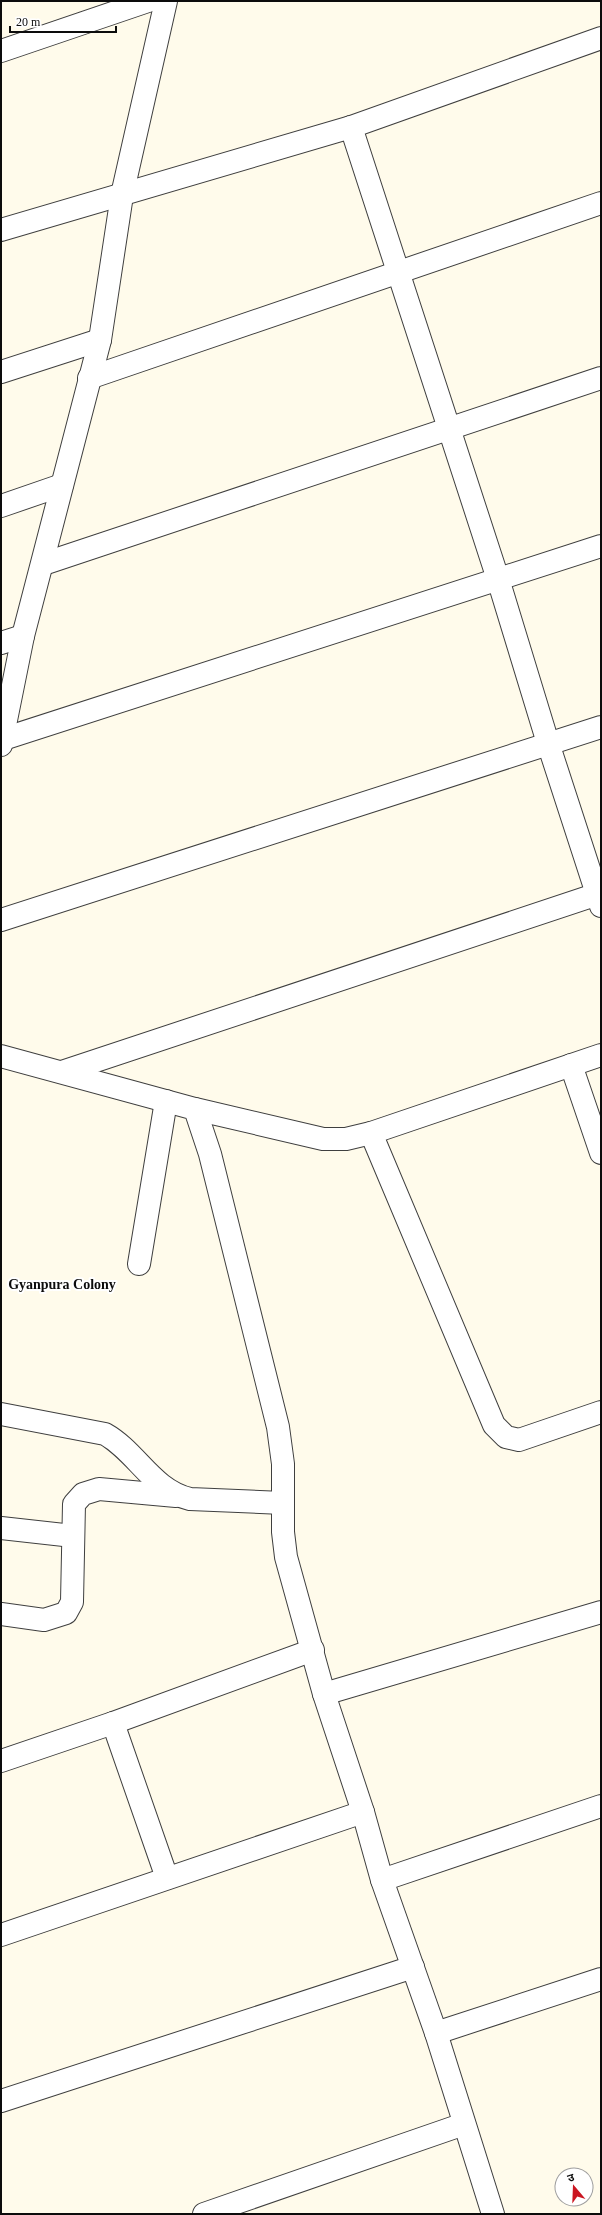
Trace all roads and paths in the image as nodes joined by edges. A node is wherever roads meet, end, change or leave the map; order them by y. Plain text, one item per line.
1 (148, 1) edge
2 (166, 1) edge
3 (601, 38) edge
4 (1, 51) edge
5 (351, 127) junction
6 (122, 195) junction
7 (601, 203) edge
8 (1, 230) edge
9 (398, 274) junction
10 (100, 340) junction
11 (1, 372) edge
12 (89, 378) junction
13 (601, 378) edge
14 (449, 430) junction
15 (62, 486) junction
16 (1, 506) edge
17 (601, 546) edge
18 (43, 564) junction
19 (498, 579) junction
20 (23, 636) junction
21 (1, 643) edge
22 (601, 727) edge
23 (2, 742) edge
24 (548, 743) junction
25 (600, 898) edge
26 (1, 920) edge
27 (601, 1055) edge
28 (1, 1056) edge
29 (571, 1065) junction
30 (62, 1072) junction
31 (166, 1101) junction
32 (195, 1109) junction
33 (371, 1134) junction
34 (601, 1152) edge
35 (139, 1264) dead end
36 (601, 1412) edge
37 (1, 1414) edge
38 (176, 1496) junction
39 (283, 1503) junction
40 (1, 1528) edge
41 (73, 1536) junction
42 (601, 1612) edge
43 (1, 1614) edge
44 (313, 1650) junction
45 (324, 1694) junction
46 (113, 1723) junction
47 (1, 1761) edge
48 (601, 1806) edge
49 (363, 1812) junction
50 (167, 1878) junction
51 (382, 1880) junction
52 (1, 1935) edge
53 (413, 1967) junction
54 (601, 1979) edge
55 (436, 2033) junction
56 (1, 2101) edge
57 (464, 2124) junction
58 (204, 2214) edge
59 (493, 2214) edge

1 - 4 street
2 - 6 street
3 - 5 street
5 - 6 street
5 - 9 street
6 - 8 street
6 - 10 street
7 - 9 street
9 - 12 street
9 - 14 street
10 - 11 street
10 - 12 street
12 - 15 street
13 - 14 street
14 - 18 street
14 - 19 street
15 - 16 street
15 - 18 street
17 - 19 street
18 - 20 street
19 - 23 street
19 - 24 street
20 - 21 street
20 - 23 street
22 - 24 street
24 - 25 street
24 - 26 street
25 - 30 street
27 - 29 street
28 - 30 street
29 - 33 street
29 - 34 street
30 - 31 street
31 - 32 street
31 - 35 street
32 - 33 street
32 - 39 street
33 - 36 street
37 - 38 street
38 - 39 street
38 - 41 street
39 - 44 street
40 - 41 street
41 - 43 street
42 - 45 street
44 - 45 street
44 - 46 street
45 - 49 street
46 - 47 street
46 - 50 street
48 - 51 street
49 - 50 street
49 - 51 street
50 - 52 street
51 - 53 street
53 - 55 street
53 - 56 street
54 - 55 street
55 - 57 street
57 - 58 street
57 - 59 street

